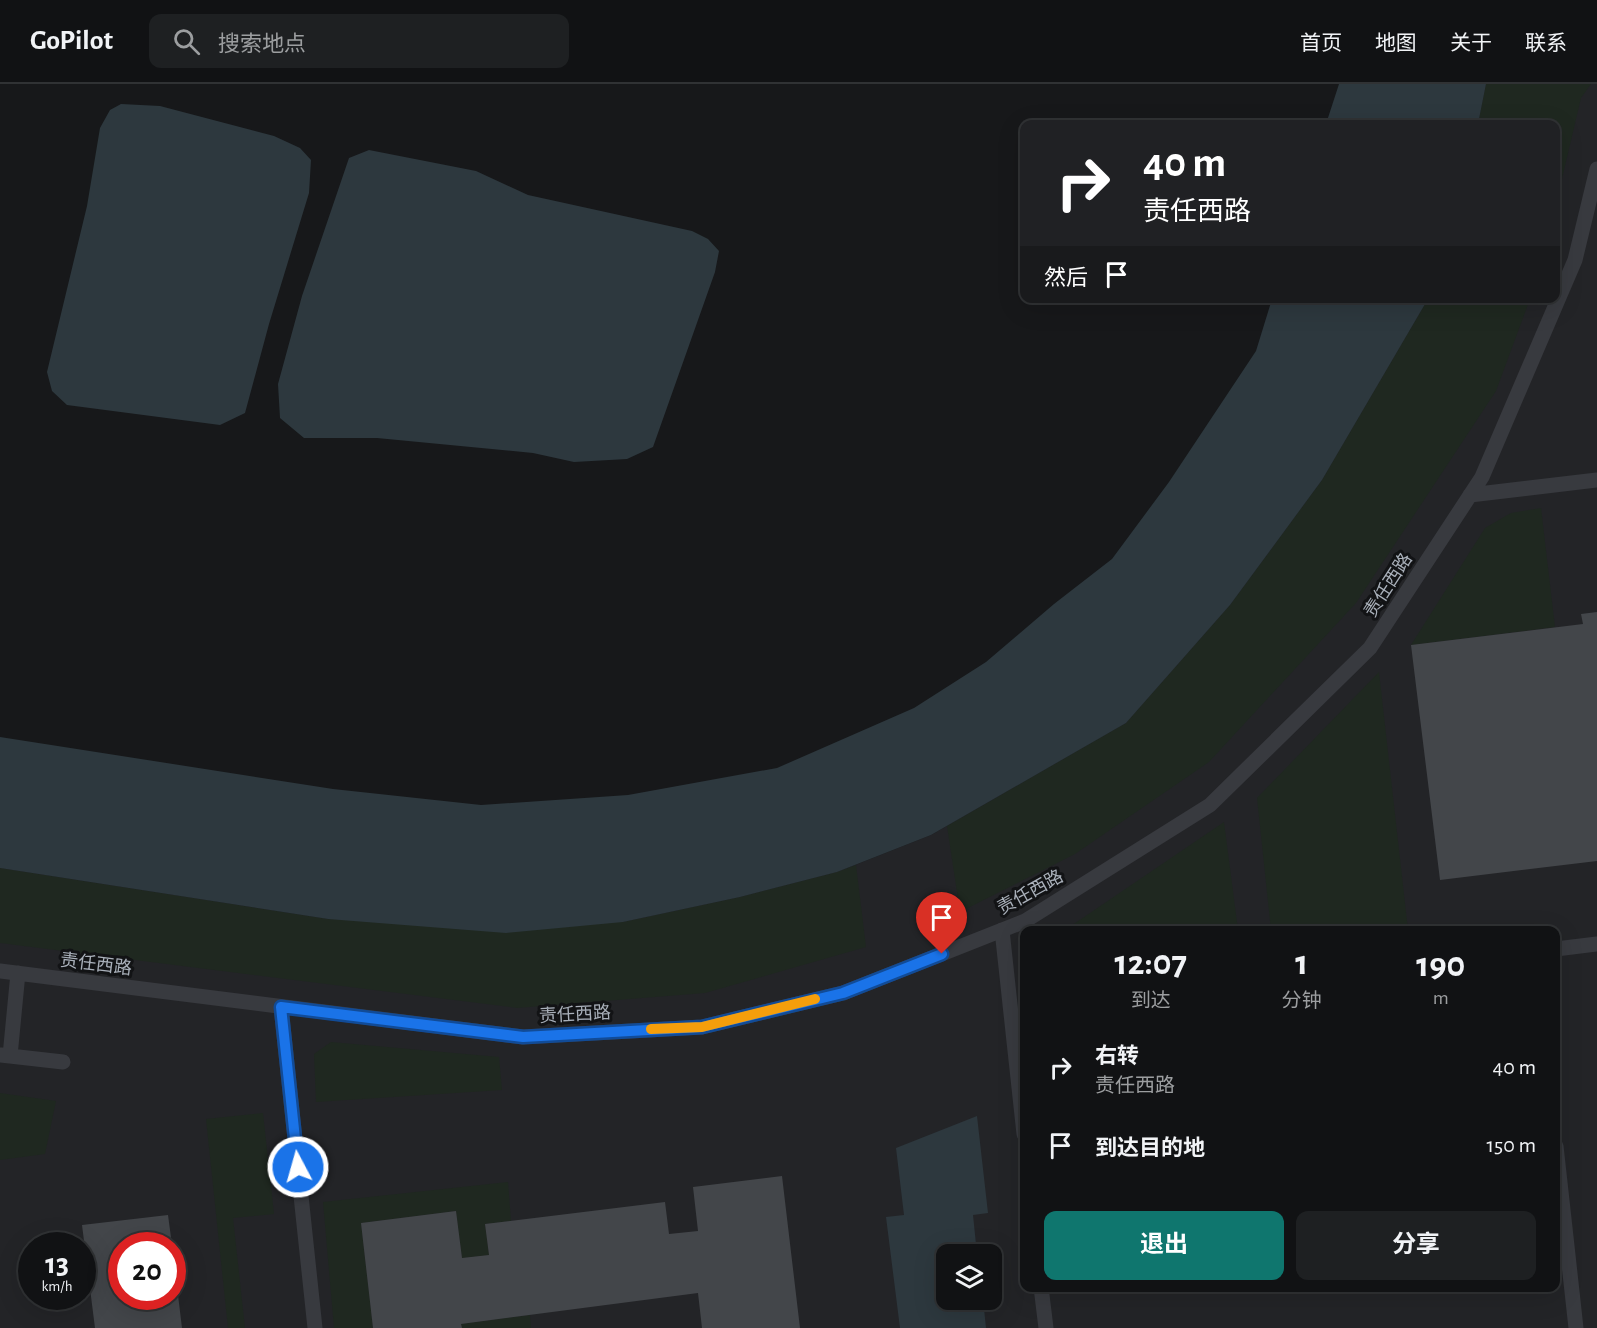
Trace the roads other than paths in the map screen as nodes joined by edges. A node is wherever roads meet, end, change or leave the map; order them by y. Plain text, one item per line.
1 (1597, 169) edge
2 (1560, 295) edge
3 (1557, 303) edge
4 (1597, 480) edge
5 (1470, 495) junction
6 (1002, 930) junction
7 (1597, 944) edge
8 (1560, 949) edge
9 (0, 971) edge
10 (18, 974) junction
11 (1017, 1004) edge
12 (281, 1007) junction
13 (5, 1055) edge
14 (1020, 1060) edge
15 (63, 1062) dead end
16 (1560, 1182) edge
17 (1042, 1292) edge
18 (315, 1328) edge
19 (1046, 1328) edge
20 (1576, 1328) edge

1 - 2 lane, 责任西路
3 - 5 lane, 责任西路
4 - 5 lane
5 - 6 lane, 责任西路
6 - 11 lane
6 - 12 lane, 责任西路
7 - 8 lane
9 - 10 lane, 责任西路
10 - 12 lane, 责任西路
10 - 13 lane
11 - 14 lane
12 - 18 lane
13 - 15 lane
16 - 20 lane
17 - 19 lane

